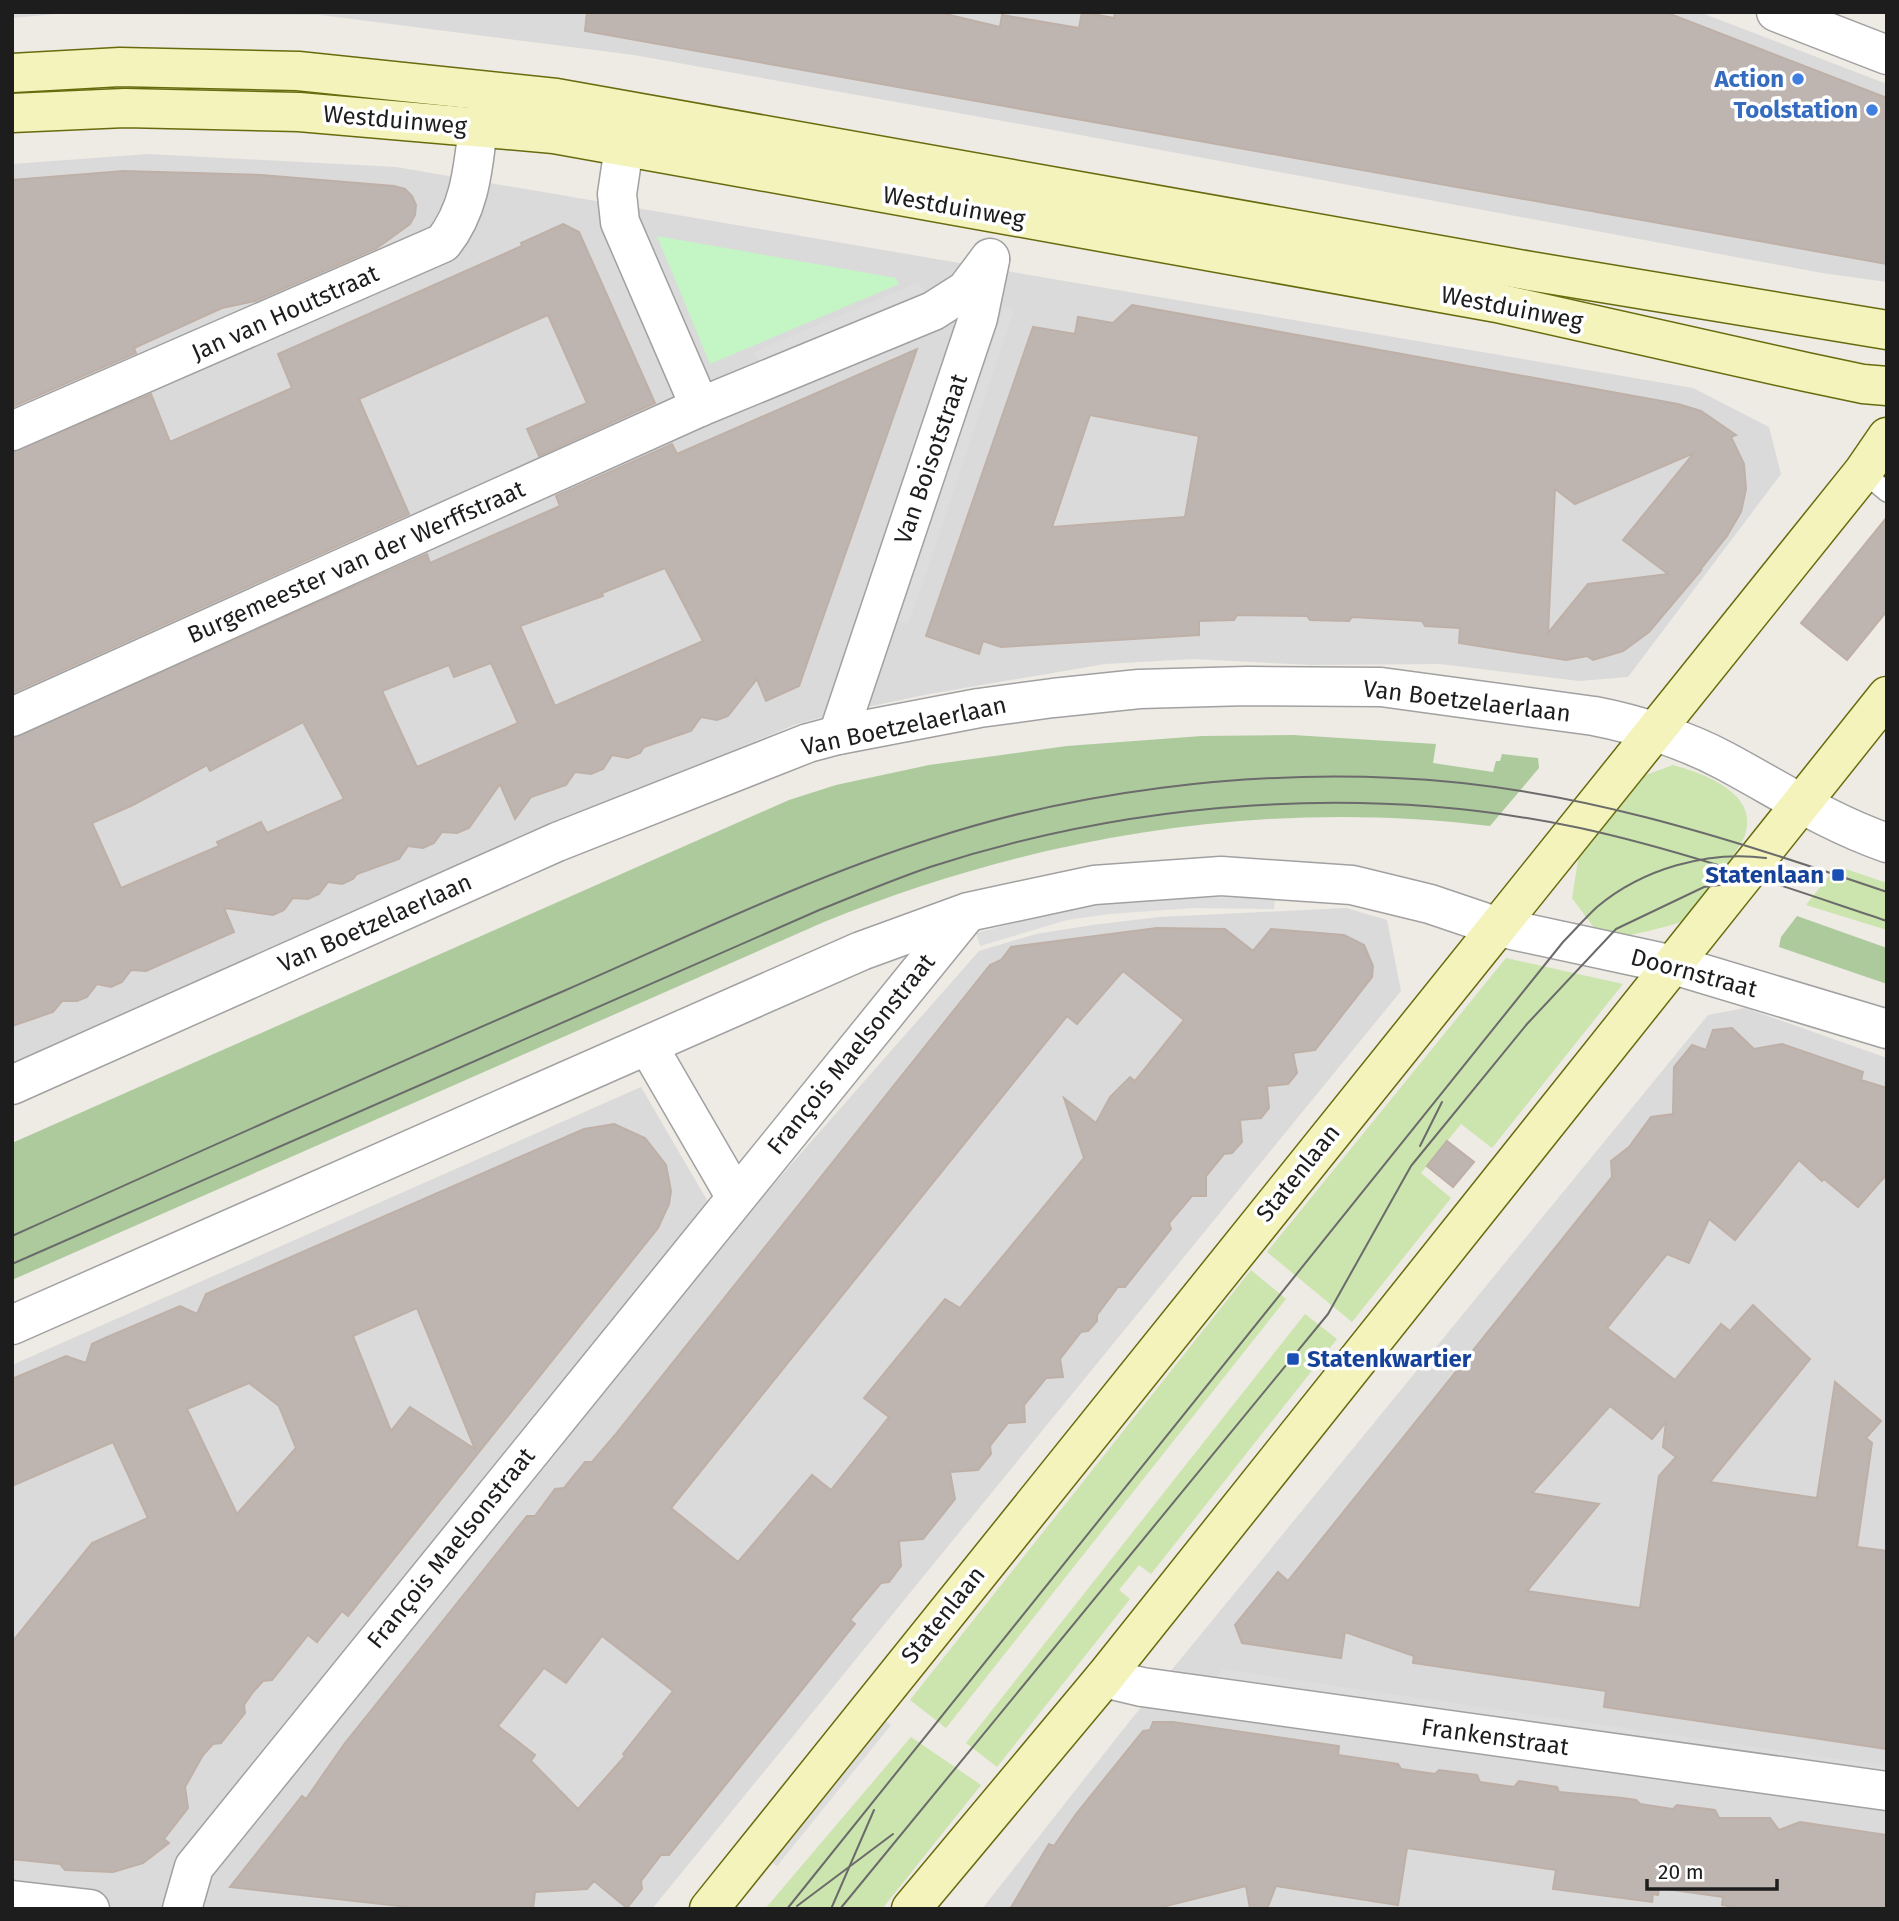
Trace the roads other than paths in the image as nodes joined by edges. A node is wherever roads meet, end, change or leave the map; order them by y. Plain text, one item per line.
1 (1776, 12) edge
2 (1887, 55) edge
3 (12, 73) edge
4 (12, 113) edge
5 (478, 127) junction
6 (624, 147) junction
7 (1008, 178) junction
8 (1001, 216) junction
9 (990, 258) junction
10 (933, 311) junction
11 (978, 318) junction
12 (1887, 330) edge
13 (1887, 386) edge
14 (700, 407) junction
15 (12, 431) edge
16 (1887, 438) edge
17 (1875, 482) edge
18 (1887, 696) edge
19 (12, 718) edge
20 (1652, 733) junction
21 (838, 734) junction
22 (1800, 806) junction
23 (1887, 843) edge
24 (968, 912) junction
25 (1498, 927) junction
26 (1674, 965) junction
27 (1887, 1029) edge
28 (648, 1046) junction
29 (12, 1085) edge
30 (735, 1196) junction
31 (12, 1325) edge
32 (1104, 1678) junction
33 (1887, 1791) edge
34 (12, 1900) edge
35 (90, 1909) edge
36 (182, 1909) edge
37 (709, 1909) edge
38 (911, 1909) edge

1 - 2 street
3 - 7 main road, Westduinweg
4 - 5 main road, Westduinweg
5 - 6 main road, Westduinweg
5 - 15 street, Jan van Houtstraat
6 - 8 main road, Westduinweg
6 - 14 street
7 - 8 street, Van Boisotstraat
7 - 12 main road, Westduinweg
8 - 9 street, Van Boisotstraat
8 - 13 main road, Westduinweg
9 - 10 street, Burgemeester van der Werffstraat
9 - 11 street, Van Boisotstraat
10 - 11 street
10 - 14 street, Burgemeester van der Werffstraat
11 - 21 street, Van Boisotstraat
14 - 19 street, Burgemeester van der Werffstraat
16 - 17 main road, Statenlaan
17 - 20 main road, Statenlaan
18 - 22 main road
20 - 21 street, Van Boetzelaerlaan
20 - 22 street, Van Boetzelaerlaan
20 - 25 main road, Statenlaan
21 - 29 street, Van Boetzelaerlaan
22 - 23 street, Van Boetzelaerlaan
22 - 26 main road
24 - 25 street
24 - 28 street
24 - 30 street, François Maelsonstraat
25 - 26 street, Doornstraat
25 - 37 main road, Statenlaan
26 - 27 street, Doornstraat
26 - 32 main road
28 - 30 street
28 - 31 street
30 - 36 street, François Maelsonstraat
32 - 33 street, Frankenstraat
32 - 38 main road
34 - 35 street

